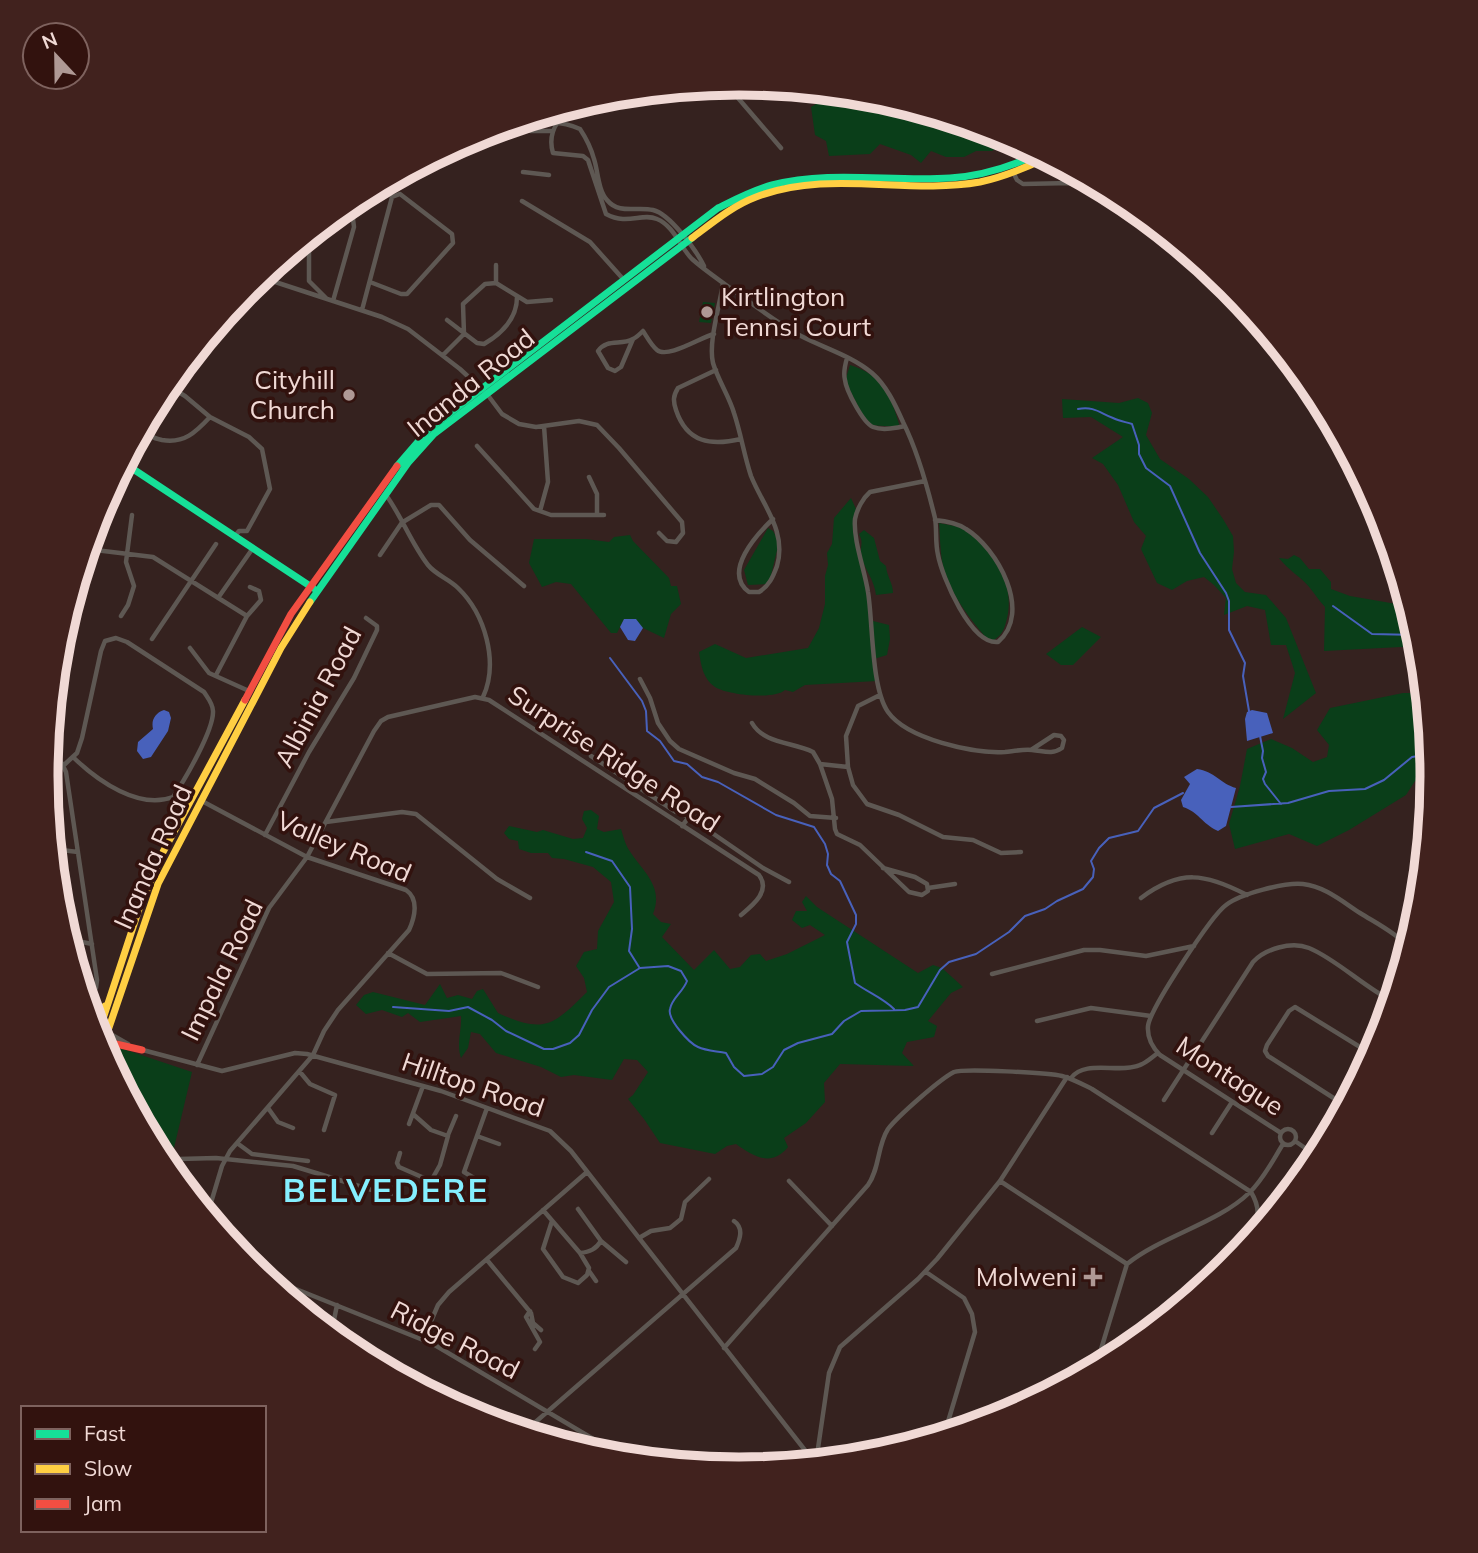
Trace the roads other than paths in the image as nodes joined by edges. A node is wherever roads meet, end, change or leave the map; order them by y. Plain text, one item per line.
1 (735, 95) edge
2 (564, 118) edge
3 (543, 124) edge
4 (558, 124) junction
5 (525, 129) edge
6 (553, 131) junction
7 (780, 148) dead end
8 (1027, 160) edge
9 (1032, 162) edge
10 (1012, 168) junction
11 (523, 172) dead end
12 (549, 175) dead end
13 (1073, 183) edge
14 (522, 201) dead end
15 (351, 217) edge
16 (683, 240) junction
17 (309, 248) edge
18 (496, 265) dead end
19 (624, 280) junction
20 (272, 281) edge
21 (370, 282) junction
22 (496, 283) junction
23 (723, 283) junction
24 (517, 298) junction
25 (326, 299) junction
26 (551, 300) dead end
27 (333, 301) junction
28 (362, 310) junction
29 (447, 320) dead end
30 (464, 334) junction
31 (715, 334) junction
32 (633, 340) junction
33 (443, 355) junction
34 (847, 358) junction
35 (716, 370) junction
36 (484, 391) junction
37 (177, 392) edge
38 (210, 416) junction
39 (544, 426) junction
40 (905, 426) junction
41 (149, 435) edge
42 (741, 439) junction
43 (477, 446) dead end
44 (132, 468) edge
45 (589, 477) dead end
46 (925, 481) junction
47 (386, 495) junction
48 (540, 511) junction
49 (132, 515) dead end
50 (597, 515) junction
51 (604, 515) dead end
52 (773, 519) junction
53 (935, 520) junction
54 (403, 521) junction
55 (363, 528) junction
56 (659, 533) dead end
57 (235, 536) junction
58 (346, 538) junction
59 (216, 544) dead end
60 (253, 548) junction
61 (97, 550) edge
62 (127, 553) junction
63 (380, 555) dead end
64 (191, 580) junction
65 (310, 586) junction
66 (524, 586) dead end
67 (250, 587) dead end
68 (318, 591) junction
69 (218, 598) junction
70 (121, 616) dead end
71 (247, 616) junction
72 (366, 618) dead end
73 (282, 629) junction
74 (291, 631) junction
75 (152, 639) dead end
76 (190, 648) dead end
77 (216, 675) junction
78 (639, 679) dead end
79 (249, 691) junction
80 (880, 695) junction
81 (483, 697) junction
82 (752, 723) dead end
83 (1031, 750) junction
84 (591, 755) dead end
85 (74, 758) junction
86 (58, 759) edge
87 (820, 764) junction
88 (64, 765) junction
89 (848, 767) junction
90 (200, 800) junction
91 (689, 817) junction
92 (836, 818) junction
93 (327, 822) junction
94 (682, 826) junction
95 (265, 835) junction
96 (62, 850) edge
97 (78, 852) junction
98 (1021, 852) dead end
99 (307, 857) junction
100 (883, 868) junction
101 (789, 882) dead end
102 (955, 884) dead end
103 (928, 888) junction
104 (1247, 895) junction
105 (530, 898) dead end
106 (1141, 898) dead end
107 (741, 915) dead end
108 (1400, 940) edge
109 (78, 941) edge
110 (92, 944) junction
111 (1194, 946) junction
112 (388, 953) junction
113 (992, 974) dead end
114 (538, 987) dead end
115 (92, 989) edge
116 (1384, 995) edge
117 (109, 1001) junction
118 (100, 1012) edge
119 (1151, 1016) junction
120 (103, 1019) edge
121 (103, 1020) edge
122 (1037, 1021) dead end
123 (108, 1032) edge
124 (113, 1044) edge
125 (1363, 1049) edge
126 (142, 1050) junction
127 (1158, 1053) junction
128 (313, 1055) junction
129 (197, 1065) junction
130 (1184, 1070) junction
131 (300, 1072) junction
132 (1069, 1078) junction
133 (423, 1086) junction
134 (1164, 1100) dead end
135 (1338, 1101) edge
136 (1232, 1102) junction
137 (268, 1108) junction
138 (487, 1108) junction
139 (413, 1114) junction
140 (456, 1116) dead end
141 (409, 1124) dead end
142 (293, 1128) dead end
143 (324, 1130) dead end
144 (1212, 1133) dead end
145 (1281, 1133) junction
146 (448, 1135) junction
147 (477, 1136) junction
148 (1295, 1141) junction
149 (237, 1143) junction
150 (499, 1144) dead end
151 (1283, 1144) junction
152 (1308, 1150) edge
153 (400, 1153) dead end
154 (179, 1159) dead end
155 (225, 1160) junction
156 (309, 1161) dead end
157 (587, 1172) junction
158 (709, 1179) dead end
159 (789, 1181) dead end
160 (1000, 1181) junction
161 (484, 1184) dead end
162 (1251, 1192) junction
163 (394, 1197) dead end
164 (210, 1205) edge
165 (578, 1209) dead end
166 (543, 1210) junction
167 (1258, 1217) edge
168 (553, 1220) junction
169 (734, 1221) dead end
170 (832, 1226) junction
171 (639, 1238) junction
172 (601, 1241) junction
173 (580, 1253) junction
174 (486, 1260) junction
175 (626, 1262) dead end
176 (1127, 1264) junction
177 (589, 1271) junction
178 (926, 1272) junction
179 (596, 1281) dead end
180 (285, 1285) edge
181 (682, 1294) junction
182 (337, 1305) junction
183 (530, 1311) junction
184 (333, 1324) edge
185 (541, 1330) dead end
186 (423, 1339) junction
187 (724, 1348) junction
188 (536, 1349) dead end
189 (1100, 1354) edge
190 (547, 1412) junction
191 (947, 1425) edge
192 (532, 1426) edge
193 (601, 1444) edge
194 (817, 1453) edge
195 (809, 1454) edge

1 - 7 street
2 - 4 street
3 - 4 street
4 - 6 street
4 - 16 street
5 - 6 street
6 - 16 street
8 - 10 main road, Inanda Road
9 - 10 main road, Inanda Road
10 - 13 street
10 - 16 main road, Inanda Road
11 - 12 street
14 - 19 street
15 - 27 street
16 - 19 main road, Inanda Road
16 - 23 street
16 - 36 main road, Inanda Road
17 - 25 street
18 - 22 street
19 - 36 main road, Inanda Road
20 - 25 street
21 - 21 street
21 - 28 street
22 - 24 street
22 - 30 street
23 - 31 street
23 - 34 street
24 - 26 street
24 - 30 street
25 - 27 street
27 - 28 street
28 - 33 street
29 - 30 street
30 - 33 street
31 - 32 street
31 - 35 street
32 - 32 street
33 - 36 street
34 - 40 street
34 - 40 street
35 - 42 street
35 - 42 street
36 - 39 street
36 - 47 main road, Inanda Road
36 - 58 main road, Inanda Road
37 - 38 street
38 - 41 street
38 - 57 street
39 - 48 street
39 - 56 street
40 - 46 street
42 - 52 street
43 - 48 street
44 - 57 main road
45 - 50 street
46 - 53 street
46 - 80 street
47 - 54 street
47 - 55 main road, Inanda Road
48 - 50 street
49 - 62 street
50 - 51 street
52 - 52 street
53 - 53 street
54 - 63 street
54 - 66 street
54 - 81 street
55 - 58 main road
55 - 68 main road, Inanda Road
57 - 60 main road
58 - 65 main road, Inanda Road
59 - 64 street
60 - 65 main road
60 - 69 street
61 - 62 street
62 - 64 street
62 - 70 street
64 - 69 street
64 - 75 street
65 - 68 main road
65 - 73 main road, Inanda Road
67 - 71 street
68 - 74 main road, Inanda Road
69 - 71 street
71 - 77 street
72 - 95 street, Albinia Road
73 - 74 main road
73 - 79 main road, Inanda Road
74 - 90 main road, Inanda Road
76 - 77 street
77 - 79 street
78 - 92 street
79 - 117 main road, Inanda Road
80 - 83 street
80 - 89 street
81 - 93 street, Surprise Ridge Road
81 - 94 street, Surprise Ridge Road
82 - 87 street
83 - 83 street
84 - 91 street
85 - 85 street
85 - 88 street
86 - 88 street
87 - 89 street
87 - 92 street
88 - 97 street
89 - 98 street
90 - 95 street, Valley Road
90 - 121 main road, Inanda Road
91 - 94 street
91 - 101 street
92 - 100 street
93 - 99 street, Surprise Ridge Road
93 - 105 street
94 - 107 street, Surprise Ridge Road
95 - 99 street, Valley Road
96 - 97 street
97 - 110 street
99 - 112 street, Valley Road
99 - 129 street, Impala Road
100 - 103 street
100 - 103 street
102 - 103 street
104 - 106 street
104 - 108 street, Montague
104 - 111 street, Montague
109 - 110 street
110 - 115 street
111 - 113 street
111 - 119 street, Montague
112 - 114 street
112 - 128 street, Valley Road
116 - 130 street
117 - 118 main road
117 - 120 main road, Inanda Road
119 - 122 street
119 - 127 street, Montague
123 - 126 street, Hilltop Road
124 - 126 main road
125 - 135 street
126 - 129 street, Hilltop Road
127 - 130 street, Montague
127 - 132 street
128 - 129 street, Hilltop Road
128 - 131 street, Valley Road
128 - 133 street, Hilltop Road
130 - 134 street
130 - 136 street, Montague
131 - 137 street, Valley Road
131 - 143 street
132 - 160 street
132 - 162 street
132 - 170 street
133 - 138 street, Hilltop Road
133 - 139 street
136 - 144 street
136 - 145 street, Montague
137 - 142 street
137 - 149 street, Valley Road
138 - 147 street
138 - 157 street, Hilltop Road
139 - 141 street
139 - 146 street
140 - 146 street
145 - 148 street
145 - 151 street
146 - 153 street
147 - 150 street
147 - 161 street
148 - 151 street
148 - 152 street, Montague
149 - 155 street, Valley Road
149 - 156 street
151 - 162 street, Montague
154 - 155 street
155 - 163 street
155 - 164 street, Valley Road
157 - 166 street
157 - 171 street, Hilltop Road
158 - 171 street
159 - 170 street
160 - 176 street
160 - 178 street
162 - 167 street
162 - 176 street
165 - 172 street
166 - 168 street
166 - 174 street
168 - 173 street
168 - 177 street
169 - 181 street
170 - 187 street
171 - 181 street, Hilltop Road
172 - 173 street
172 - 175 street
173 - 177 street
174 - 183 street
174 - 186 street
176 - 189 street
177 - 179 street
178 - 191 street
178 - 194 street
180 - 182 street, Ridge Road
181 - 187 street, Hilltop Road
181 - 190 street
182 - 184 street
182 - 186 street, Ridge Road
183 - 185 street
183 - 188 street
186 - 190 street, Ridge Road
187 - 195 street, Hilltop Road
190 - 192 street
190 - 193 street, Ridge Road

